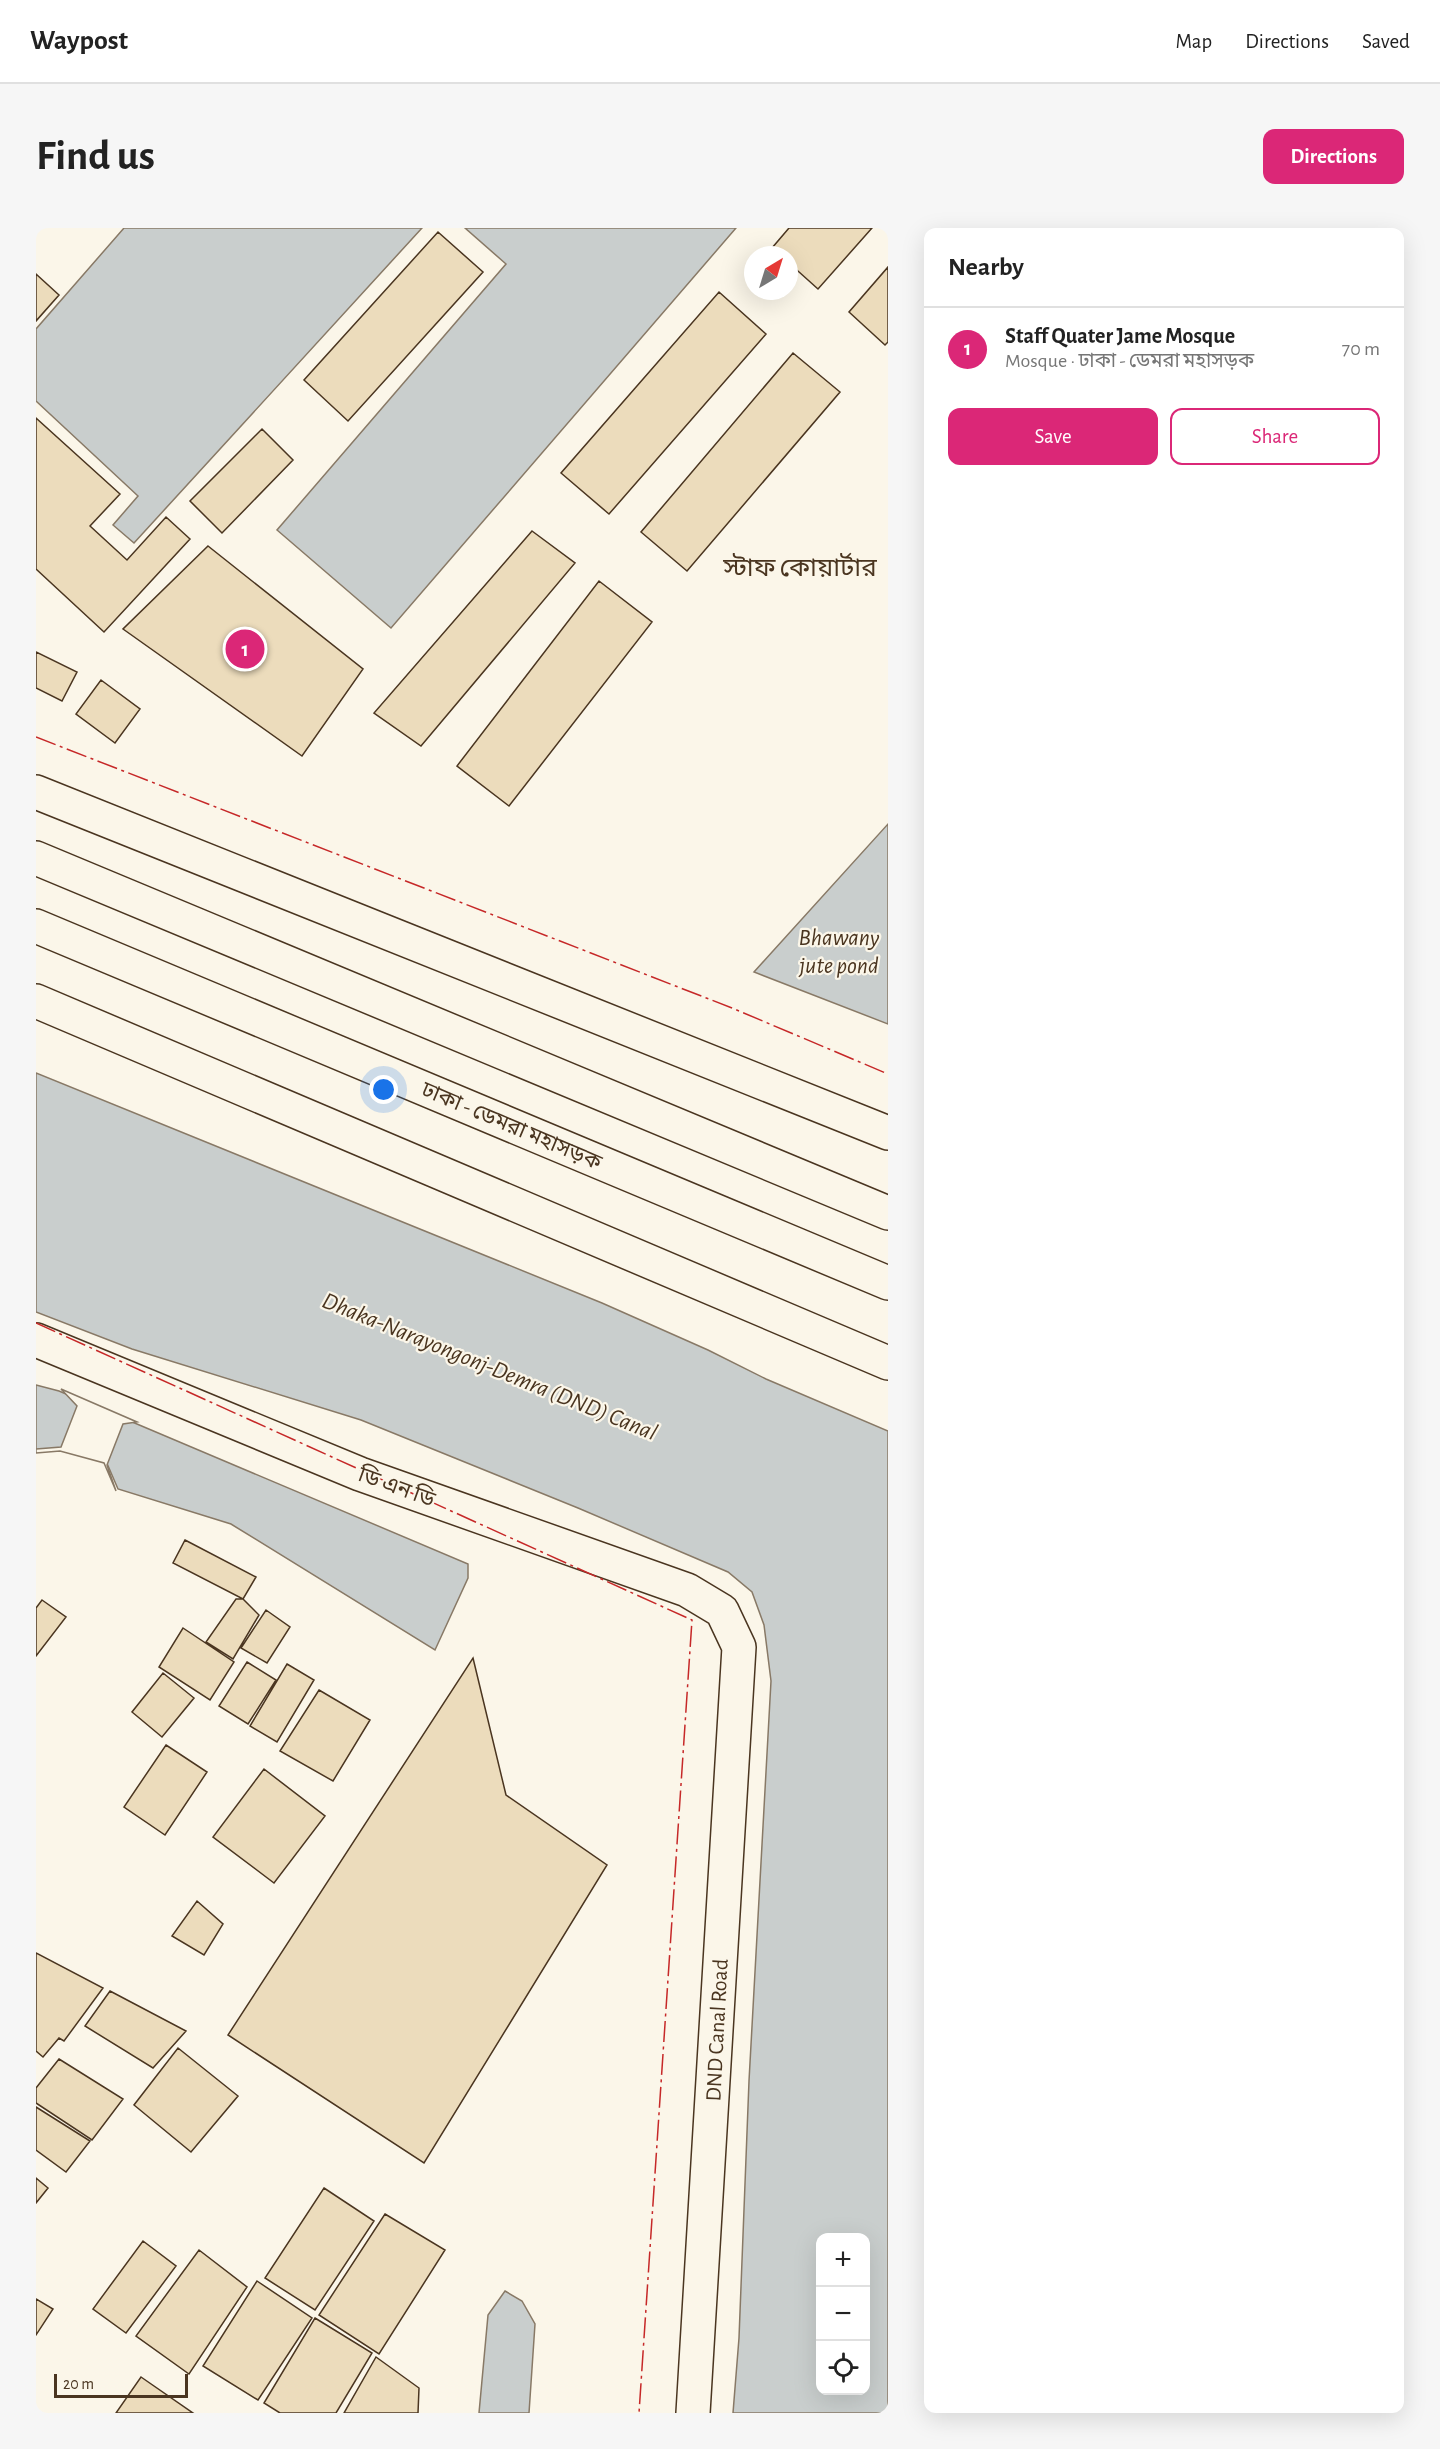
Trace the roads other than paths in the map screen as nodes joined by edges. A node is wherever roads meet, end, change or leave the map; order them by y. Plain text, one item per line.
1 (36, 792) edge
2 (36, 858) edge
3 (36, 926) edge
4 (36, 1001) edge
5 (888, 1133) edge
6 (888, 1213) edge
7 (888, 1282) edge
8 (36, 1340) edge
9 (888, 1363) edge
10 (739, 1647) joint
11 (693, 2413) edge

1 - 5 main road
2 - 6 main road
3 - 7 main road, ঢাকা - ডেমরা মহাসড়ক
4 - 9 main road
8 - 10 main road, ডি এন ডি
10 - 11 main road, DND Canal Road

